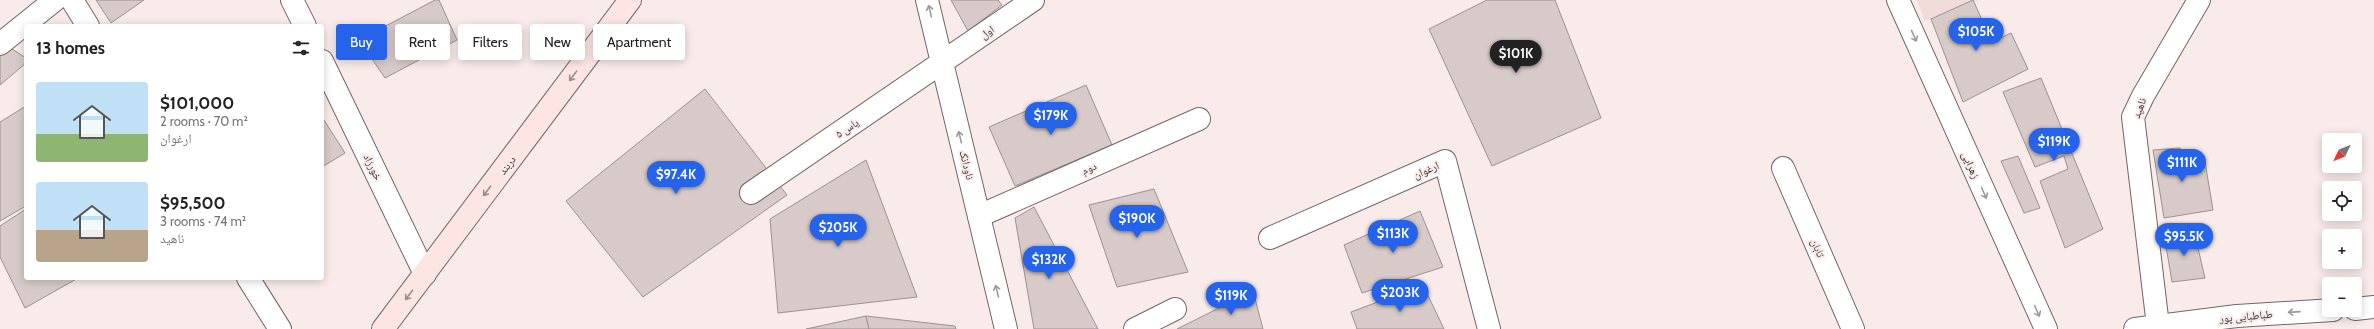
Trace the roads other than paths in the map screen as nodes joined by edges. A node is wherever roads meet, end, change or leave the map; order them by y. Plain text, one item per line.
1 (55, 0) edge
2 (72, 0) edge
3 (292, 0) edge
4 (630, 0) edge
5 (927, 0) edge
6 (1033, 0) edge
7 (1898, 0) edge
8 (2199, 0) edge
9 (25, 24) edge
10 (87, 24) edge
11 (304, 24) edge
12 (24, 25) edge
13 (0, 44) edge
14 (942, 63) junction
15 (324, 65) edge
16 (1199, 120) dead end
17 (1783, 168) dead end
18 (751, 194) dead end
19 (979, 216) junction
20 (1270, 238) dead end
21 (424, 274) junction
22 (249, 280) edge
23 (2374, 307) edge
24 (2362, 308) edge
25 (1175, 309) dead end
26 (2322, 311) edge
27 (2158, 326) junction
28 (280, 329) edge
29 (383, 329) edge
30 (1006, 329) edge
31 (1135, 329) edge
32 (1489, 329) edge
33 (1853, 329) edge
34 (2046, 329) edge
35 (2135, 329) edge

1 - 9 street
2 - 10 street
3 - 11 street
4 -> 21 main road, دربند
14 -> 5 street, ناودانک
6 - 14 street, اول
7 -> 34 street, زهرایی
8 - 27 street, ناهید
12 - 13 street
14 - 18 street, یاس ۵
19 -> 14 street, ناودانک
15 - 21 street, خورزاد
16 - 19 street, دوم
17 - 33 street, تابان
30 -> 19 street, ناودانک
20 - 32 street, ارغوان
21 -> 29 main road, دربند
22 - 28 street
23 - 24 street
25 - 31 street
26 -> 27 street, طباطبایی پور
27 - 35 street, طباطبایی پور

